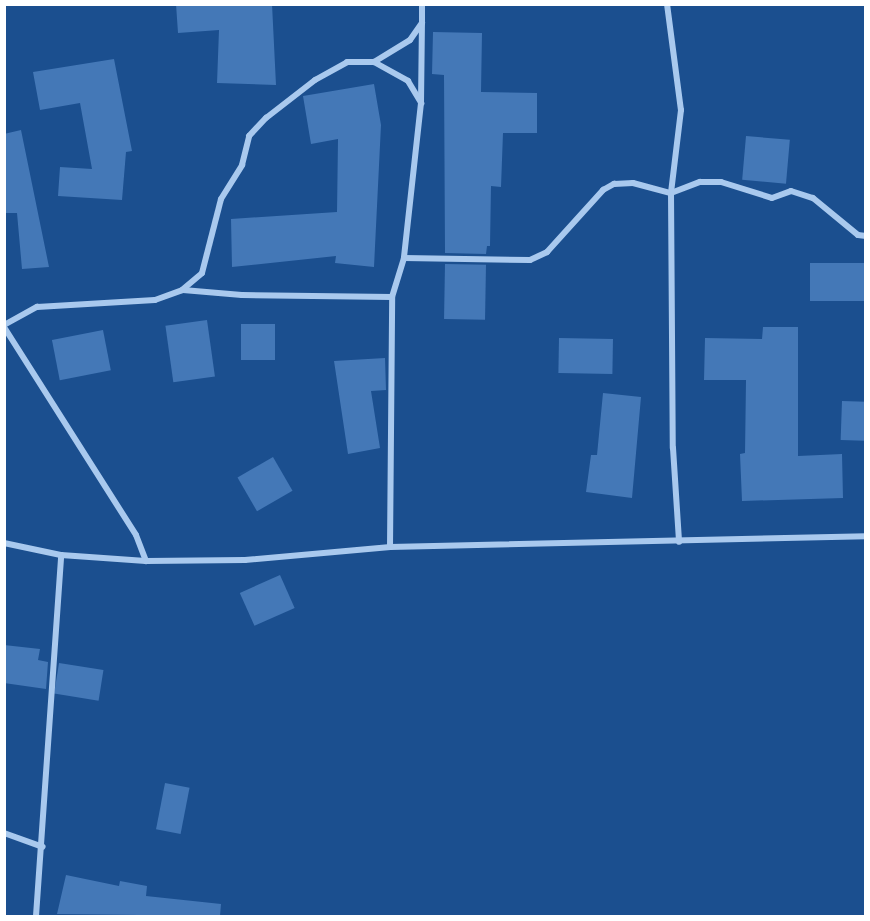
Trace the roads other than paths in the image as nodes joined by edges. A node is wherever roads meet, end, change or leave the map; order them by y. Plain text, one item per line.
1 (422, 4) edge
2 (667, 4) edge
3 (422, 23) junction
4 (374, 63) junction
5 (421, 103) junction
6 (671, 193) junction
7 (866, 236) edge
8 (404, 258) junction
9 (183, 290) junction
10 (392, 297) junction
11 (4, 326) edge
12 (866, 536) edge
13 (679, 542) junction
14 (4, 543) edge
15 (390, 547) junction
16 (61, 555) junction
17 (146, 561) junction
18 (4, 833) edge
19 (43, 847) junction
20 (36, 916) edge

1 - 3 street
2 - 6 street
3 - 4 street
3 - 5 street
4 - 5 street
4 - 9 street
5 - 8 street
6 - 7 street
6 - 8 street
6 - 13 street
8 - 10 street
9 - 10 street
9 - 11 street
10 - 15 street
11 - 17 street
12 - 13 street
13 - 15 street
14 - 16 street
15 - 17 street
16 - 17 street
16 - 19 street
18 - 19 street
19 - 20 street

